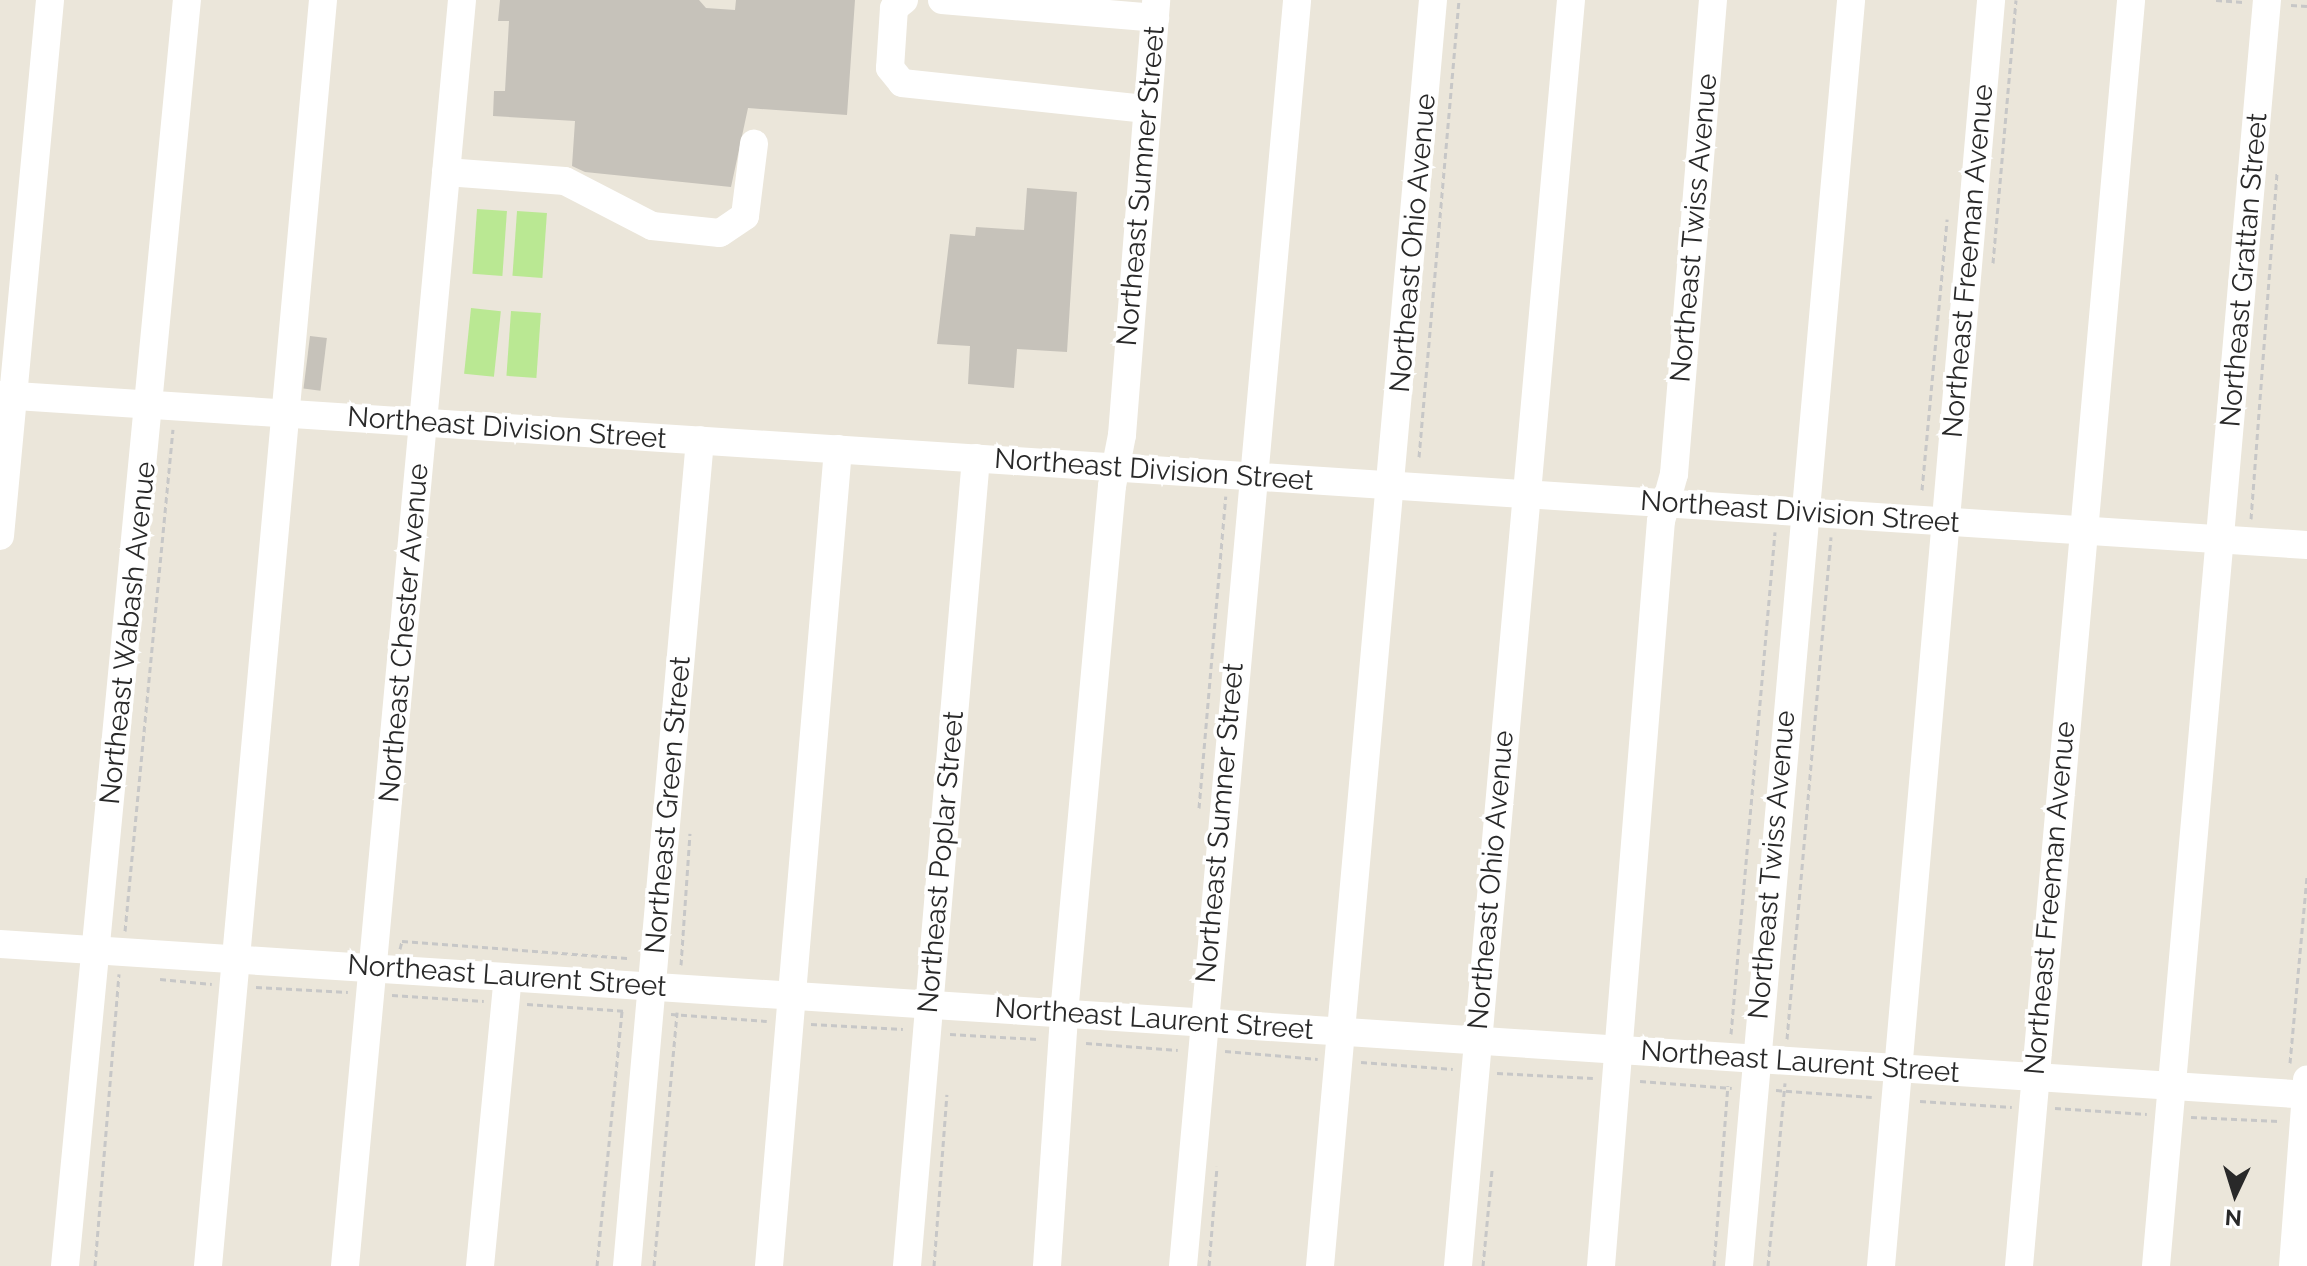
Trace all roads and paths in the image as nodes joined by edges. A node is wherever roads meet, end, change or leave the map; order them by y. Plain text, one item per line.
1 (50, 0) edge
2 (187, 0) edge
3 (323, 0) edge
4 (462, 0) edge
5 (904, 0) edge
6 (942, 0) edge
7 (1297, 0) edge
8 (1433, 0) edge
9 (1459, 0) edge
10 (1571, 0) edge
11 (1713, 0) edge
12 (1851, 0) edge
13 (1991, 0) edge
14 (2131, 0) edge
15 (2267, 0) edge
16 (2291, 0) edge
17 (1149, 11) edge
18 (2288, 21) dead end
19 (1147, 109) junction
20 (754, 144) dead end
21 (2278, 163) dead end
22 (446, 172) junction
23 (1948, 205) dead end
24 (7, 395) edge
25 (163, 411) junction
26 (287, 413) junction
27 (423, 422) junction
28 (700, 440) junction
29 (838, 449) junction
30 (1419, 457) dead end
31 (976, 458) junction
32 (1116, 467) junction
33 (1255, 476) junction
34 (1394, 485) junction
35 (1922, 490) dead end
36 (1527, 494) junction
37 (1669, 503) junction
38 (1776, 510) junction
39 (1806, 512) junction
40 (1945, 521) junction
41 (2086, 530) junction
42 (1831, 533) dead end
43 (0, 536) edge
44 (2219, 539) junction
45 (2250, 541) junction
46 (2307, 545) edge
47 (691, 818) dead end
48 (0, 944) edge
49 (108, 963) junction
50 (236, 972) junction
51 (133, 977) dead end
52 (147, 978) dead end
53 (384, 987) junction
54 (507, 990) junction
55 (659, 990) junction
56 (789, 1009) junction
57 (940, 1019) junction
58 (1202, 1022) junction
59 (1063, 1027) junction
60 (1338, 1031) junction
61 (1477, 1040) junction
62 (950, 1049) dead end
63 (1617, 1049) junction
64 (1199, 1052) junction
65 (1742, 1058) junction
66 (1336, 1060) junction
67 (1786, 1061) junction
68 (1896, 1068) junction
69 (1474, 1071) junction
70 (2033, 1078) junction
71 (1615, 1079) junction
72 (948, 1080) dead end
73 (1740, 1088) junction
74 (1784, 1090) junction
75 (2306, 1098) edge
76 (1894, 1099) junction
77 (2168, 1102) junction
78 (2031, 1108) junction
79 (65, 1266) edge
80 (95, 1266) edge
81 (208, 1266) edge
82 (345, 1266) edge
83 (480, 1266) edge
84 (597, 1266) edge
85 (627, 1266) edge
86 (654, 1266) edge
87 (769, 1266) edge
88 (907, 1266) edge
89 (934, 1266) edge
90 (1047, 1266) edge
91 (1183, 1266) edge
92 (1320, 1266) edge
93 (1458, 1266) edge
94 (1601, 1266) edge
95 (1714, 1266) edge
96 (1739, 1266) edge
97 (1768, 1266) edge
98 (1881, 1266) edge
99 (2019, 1266) edge
100 (2156, 1266) edge
101 (2293, 1266) edge

1 - 24 street
2 - 25 street, Northeast Wabash Avenue
3 - 26 street
4 - 22 street, Northeast Chester Avenue
5 - 19 street
6 - 17 street
7 - 33 street, Northeast Sumner Street
8 - 34 street, Northeast Ohio Avenue
9 - 30 path
10 - 36 street, Northeast Ohio Avenue
11 - 37 street, Northeast Twiss Avenue
12 - 39 street, Northeast Twiss Avenue
13 - 40 street, Northeast Freeman Avenue
14 - 41 street, Northeast Freeman Avenue
15 - 44 street, Northeast Grattan Street
16 - 18 path
17 - 19 street, Northeast Sumner Street
19 - 32 street, Northeast Sumner Street
20 - 22 street
21 - 45 path
22 - 27 street, Northeast Chester Avenue
23 - 35 path
24 - 25 street, Northeast Division Street
24 - 43 street
25 - 26 street, Northeast Division Street
25 - 49 street, Northeast Wabash Avenue
25 - 49 path
26 - 27 street, Northeast Division Street
26 - 50 street
27 - 28 street, Northeast Division Street
27 - 53 street, Northeast Chester Avenue
28 - 29 street, Northeast Division Street
28 - 55 street, Northeast Green Street
29 - 31 street, Northeast Division Street
29 - 56 street
31 - 32 street, Northeast Division Street
31 - 57 street, Northeast Poplar Street
32 - 33 street, Northeast Division Street
32 - 59 street, Northeast Sumner Street
33 - 34 street, Northeast Division Street
33 - 58 street, Northeast Sumner Street
34 - 36 street, Northeast Division Street
34 - 60 street, Northeast Ohio Avenue
36 - 37 street, Northeast Division Street
36 - 61 street, Northeast Ohio Avenue
37 - 38 street, Northeast Division Street
37 - 63 street, Northeast Twiss Avenue
38 - 39 street, Northeast Division Street
38 - 65 path
39 - 40 street, Northeast Division Street
39 - 65 street, Northeast Twiss Avenue
40 - 41 street, Northeast Division Street
40 - 68 street, Northeast Freeman Avenue
41 - 44 street, Northeast Division Street
41 - 70 street, Northeast Freeman Avenue
42 - 67 path
44 - 45 street, Northeast Division Street
44 - 77 street, Northeast Grattan Street
45 - 46 street, Northeast Division Street
47 - 55 path
48 - 49 street, Northeast Laurent Street
49 - 50 street, Northeast Laurent Street
49 - 51 path
49 - 79 street, Northeast Wabash Avenue
49 - 80 path
50 - 52 path
50 - 53 street, Northeast Laurent Street
50 - 53 path
50 - 81 street
53 - 54 street, Northeast Laurent Street
53 - 54 path
53 - 55 path
53 - 82 street, Northeast Chester Avenue
54 - 55 street, Northeast Laurent Street
54 - 55 path
54 - 83 street
55 - 56 street, Northeast Laurent Street
55 - 56 path
55 - 84 path
55 - 85 street, Northeast Green Street
55 - 86 path
56 - 57 street, Northeast Laurent Street
56 - 57 path
56 - 87 street
57 - 59 street, Northeast Laurent Street
57 - 59 path
57 - 62 path
57 - 88 street, Northeast Poplar Street
58 - 59 street, Northeast Laurent Street
58 - 60 street, Northeast Laurent Street
58 - 64 street, Northeast Sumner Street
59 - 64 path
59 - 90 street, Northeast Sumner Street
60 - 61 street, Northeast Laurent Street
60 - 66 street, Northeast Ohio Avenue
61 - 63 street, Northeast Laurent Street
61 - 69 street, Northeast Ohio Avenue
63 - 65 street, Northeast Laurent Street
63 - 71 street, Northeast Twiss Avenue
64 - 66 path
64 - 91 street, Northeast Sumner Street
65 - 67 street, Northeast Laurent Street
65 - 73 street, Northeast Twiss Avenue
65 - 73 path
66 - 69 path
66 - 92 street, Northeast Ohio Avenue
67 - 68 street, Northeast Laurent Street
67 - 74 path
68 - 70 street, Northeast Laurent Street
68 - 76 street, Northeast Freeman Avenue
69 - 71 path
69 - 93 street, Northeast Ohio Avenue
70 - 77 street, Northeast Laurent Street
70 - 78 street, Northeast Freeman Avenue
71 - 73 path
71 - 94 street, Northeast Twiss Avenue
72 - 89 path
73 - 74 path
73 - 95 path
73 - 96 street, Northeast Twiss Avenue
74 - 76 path
74 - 97 path
75 - 77 street, Northeast Laurent Street
75 - 77 path
75 - 101 street
76 - 78 path
76 - 98 street, Northeast Freeman Avenue
77 - 78 path
77 - 100 street, Northeast Grattan Street
78 - 99 street, Northeast Freeman Avenue

